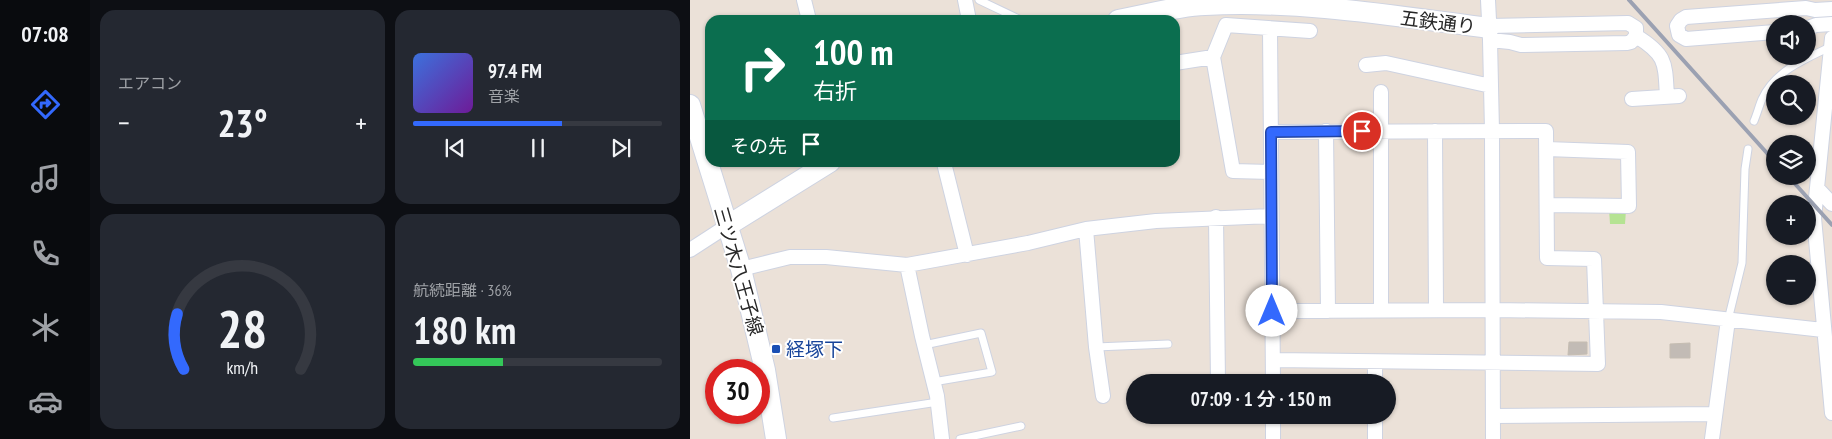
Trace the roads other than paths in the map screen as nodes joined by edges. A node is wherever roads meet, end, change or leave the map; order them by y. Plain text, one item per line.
1 (804, 0) edge
2 (965, 0) edge
3 (979, 0) edge
4 (1488, 0) edge
5 (1226, 2) edge
6 (1832, 9) edge
7 (808, 15) edge
8 (968, 15) edge
9 (1010, 15) edge
10 (1146, 15) edge
11 (1832, 24) edge
12 (1816, 25) edge
13 (1270, 28) junction
14 (1310, 31) dead end
15 (1490, 31) junction
16 (1766, 33) edge
17 (1636, 36) junction
18 (1831, 52) edge
19 (1213, 56) junction
20 (1180, 61) edge
21 (1366, 65) dead end
22 (1491, 86) junction
23 (1381, 92) dead end
24 (1632, 99) dead end
25 (690, 105) edge
26 (1754, 121) dead end
27 (1492, 130) junction
28 (1326, 131) junction
29 (1381, 131) junction
30 (1435, 131) junction
31 (1271, 132) junction
32 (695, 136) edge
33 (1547, 149) junction
34 (1748, 149) dead end
35 (705, 164) edge
36 (706, 167) edge
37 (822, 167) edge
38 (945, 167) edge
39 (1271, 172) junction
40 (1817, 188) junction
41 (1832, 204) edge
42 (1548, 205) junction
43 (1271, 216) junction
44 (1216, 218) junction
45 (727, 226) junction
46 (1086, 229) junction
47 (690, 250) edge
48 (967, 255) junction
49 (907, 266) junction
50 (740, 268) junction
51 (1381, 310) junction
52 (1436, 310) junction
53 (1494, 310) junction
54 (1596, 310) junction
55 (1272, 311) junction
56 (1328, 311) junction
57 (1728, 320) junction
58 (1824, 330) junction
59 (1168, 344) dead end
60 (924, 345) junction
61 (1096, 347) junction
62 (1273, 360) junction
63 (1375, 362) junction
64 (1494, 363) junction
65 (1218, 374) edge
66 (1273, 374) edge
67 (1375, 374) edge
68 (933, 382) junction
69 (1103, 396) dead end
70 (938, 402) junction
71 (1832, 413) edge
72 (1714, 414) junction
73 (1494, 416) junction
74 (833, 418) dead end
75 (1273, 424) edge
76 (1375, 424) edge
77 (1021, 426) dead end
78 (997, 435) edge
79 (776, 439) edge
80 (942, 439) edge
81 (960, 439) edge
82 (1273, 439) edge
83 (1375, 439) edge
84 (1493, 439) edge
85 (1712, 439) edge

1 - 7 street
2 - 8 street
3 - 9 lane
4 - 15 street
5 - 10 street, 五鉄通り
5 - 15 street, 五鉄通り
6 - 16 street
11 - 12 street
13 - 14 street
13 - 19 street
13 - 31 street
15 - 17 street
15 - 17 street
15 - 22 street
17 - 24 street
18 - 26 lane
18 - 40 street
19 - 20 street
19 - 39 street
21 - 22 street
22 - 27 street
23 - 29 street
25 - 32 street, 三ツ木八王子線
27 - 30 street
27 - 33 street
27 - 53 street
28 - 29 street
28 - 31 street
28 - 56 street
29 - 30 street
29 - 51 street
30 - 52 street
31 - 39 street
32 - 35 street, 三ツ木八王子線
33 - 42 street
33 - 42 street
34 - 57 lane
36 - 45 street, 三ツ木八王子線
37 - 45 street
38 - 48 street
39 - 43 street
40 - 41 street
40 - 58 street
42 - 54 street
43 - 44 street
43 - 55 street
44 - 46 street
44 - 65 street
45 - 47 street
45 - 50 street, 三ツ木八王子線
46 - 48 street
46 - 61 street
48 - 49 street
49 - 50 street
49 - 60 street
50 - 79 street, 三ツ木八王子線
51 - 52 street
51 - 56 street
52 - 53 street
53 - 54 street
53 - 64 street
54 - 57 street
54 - 64 street
55 - 56 street
55 - 62 street
57 - 58 street
57 - 72 street
58 - 71 street
59 - 61 lane
60 - 68 street
60 - 68 lane
61 - 69 street
62 - 63 street
62 - 66 street
63 - 64 street
63 - 67 street
64 - 73 street
68 - 70 street
70 - 74 lane
70 - 80 street
72 - 73 street
72 - 85 street
73 - 84 street
75 - 82 street
76 - 83 street
77 - 78 lane
78 - 81 lane

